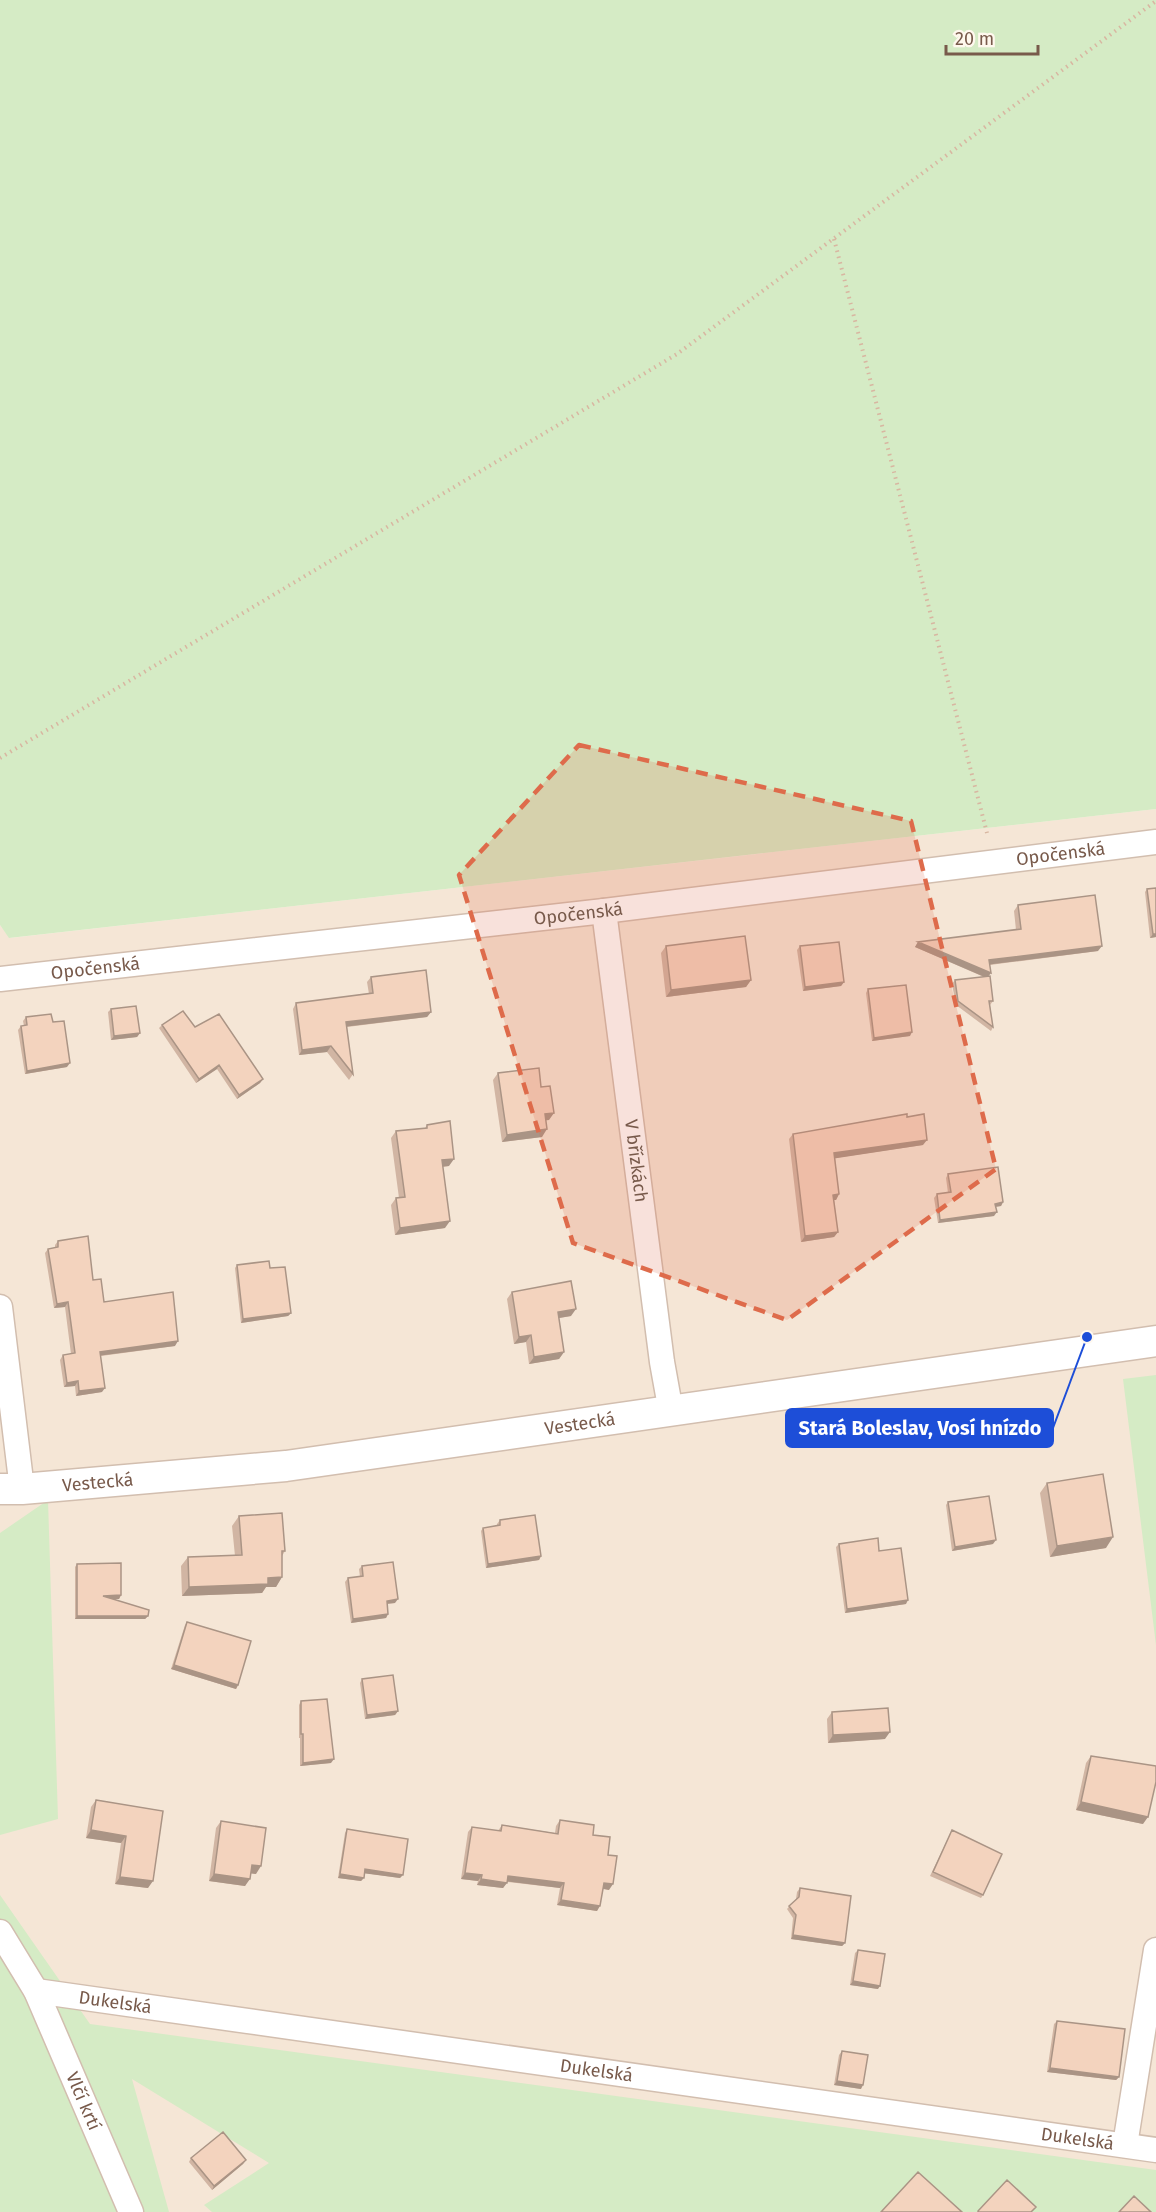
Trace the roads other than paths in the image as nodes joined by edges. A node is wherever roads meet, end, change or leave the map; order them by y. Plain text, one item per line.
1 (1156, 842) edge
2 (604, 911) junction
3 (0, 979) edge
4 (0, 1307) edge
5 (1156, 1341) edge
6 (671, 1412) junction
7 (11, 1489) edge
8 (0, 1932) edge
9 (1156, 1950) edge
10 (36, 1991) junction
11 (1125, 2145) junction
12 (1156, 2150) edge
13 (131, 2212) edge

1 - 2 street, Opočenská
2 - 3 street, Opočenská
2 - 6 street, V břízkách
4 - 7 street
5 - 6 street, Vestecká
6 - 7 street, Vestecká
8 - 10 street, Vlčí krtí
9 - 11 street
10 - 11 street, Dukelská
10 - 13 street, Vlčí krtí
11 - 12 street, Dukelská

